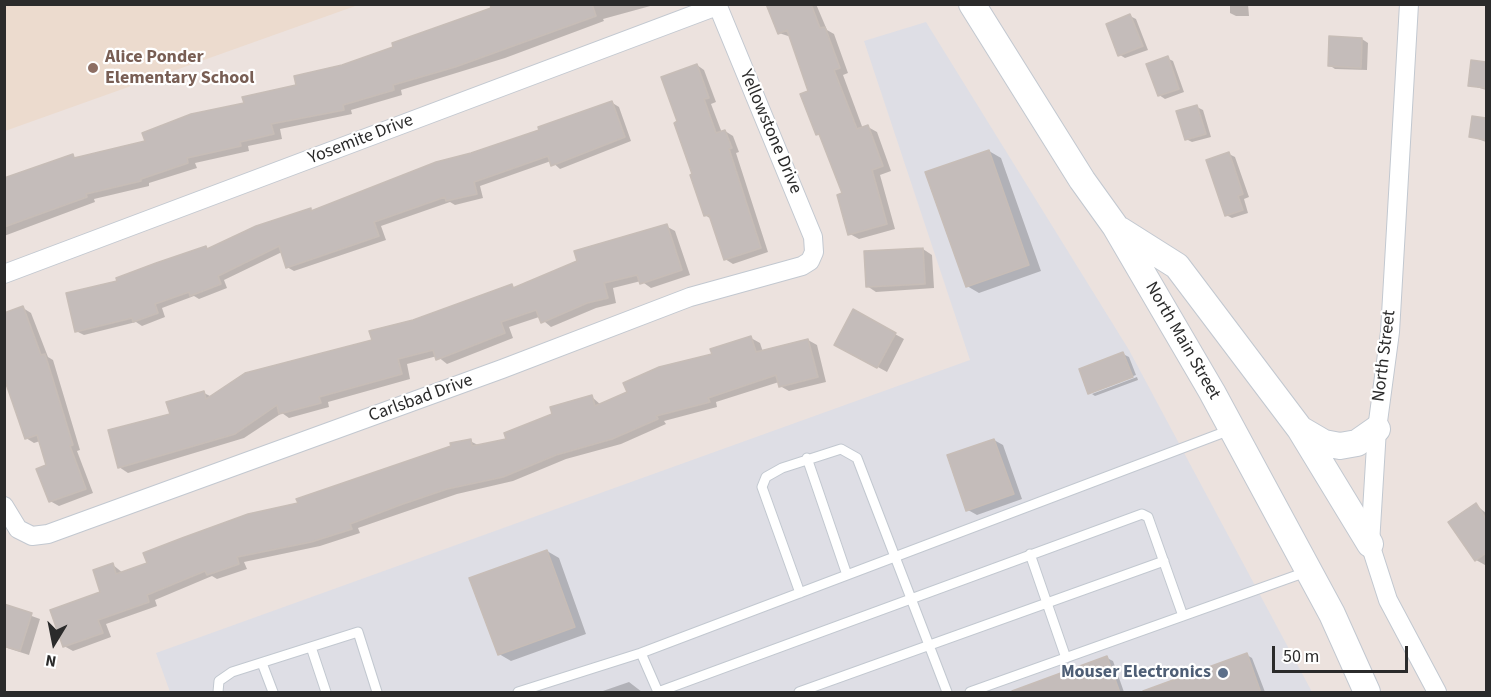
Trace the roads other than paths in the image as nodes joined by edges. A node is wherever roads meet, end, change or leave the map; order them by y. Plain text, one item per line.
1 (972, 4) edge
2 (1409, 4) edge
3 (717, 5) edge
4 (1114, 226) junction
5 (810, 261) joint
6 (4, 274) edge
7 (1232, 429) junction
8 (1300, 429) junction
9 (1377, 429) junction
10 (807, 458) junction
11 (4, 506) edge
12 (1370, 544) junction
13 (1030, 554) junction
14 (893, 558) junction
15 (1164, 561) junction
16 (1308, 571) junction
17 (847, 575) junction
18 (800, 593) junction
19 (910, 598) junction
20 (1047, 603) junction
21 (1183, 616) junction
22 (928, 646) junction
23 (311, 647) junction
24 (641, 653) junction
25 (1066, 658) junction
26 (262, 663) junction
27 (658, 692) edge
28 (218, 693) edge
29 (273, 693) edge
30 (326, 693) edge
31 (377, 693) edge
32 (518, 693) edge
33 (799, 693) edge
34 (947, 693) edge
35 (970, 693) edge
36 (1367, 693) edge
37 (1437, 693) edge

1 - 4 main road, North Main Street
2 - 9 street, North Street
3 - 5 street, Yellowstone Drive
3 - 6 street, Yosemite Drive
4 - 7 main road, North Main Street
4 - 8 main road
5 - 11 street, Carlsbad Drive
7 - 14 lane
7 - 16 main road, North Main Street
8 - 9 main road
8 - 12 main road
9 - 12 street, North Street
10 - 14 lane
10 - 17 lane
10 - 18 lane
12 - 37 street, North Street
13 - 15 lane
13 - 19 lane
13 - 20 lane
14 - 17 lane
14 - 19 lane
15 - 20 lane
15 - 21 lane
16 - 21 lane
16 - 36 main road, North Main Street
17 - 18 lane
18 - 24 lane
19 - 22 lane
19 - 27 lane
20 - 22 lane
20 - 25 lane
21 - 25 lane
22 - 33 lane
22 - 34 lane
23 - 26 lane
23 - 30 lane
23 - 31 lane
24 - 27 lane
24 - 32 lane
25 - 35 lane
26 - 28 lane
26 - 29 lane

